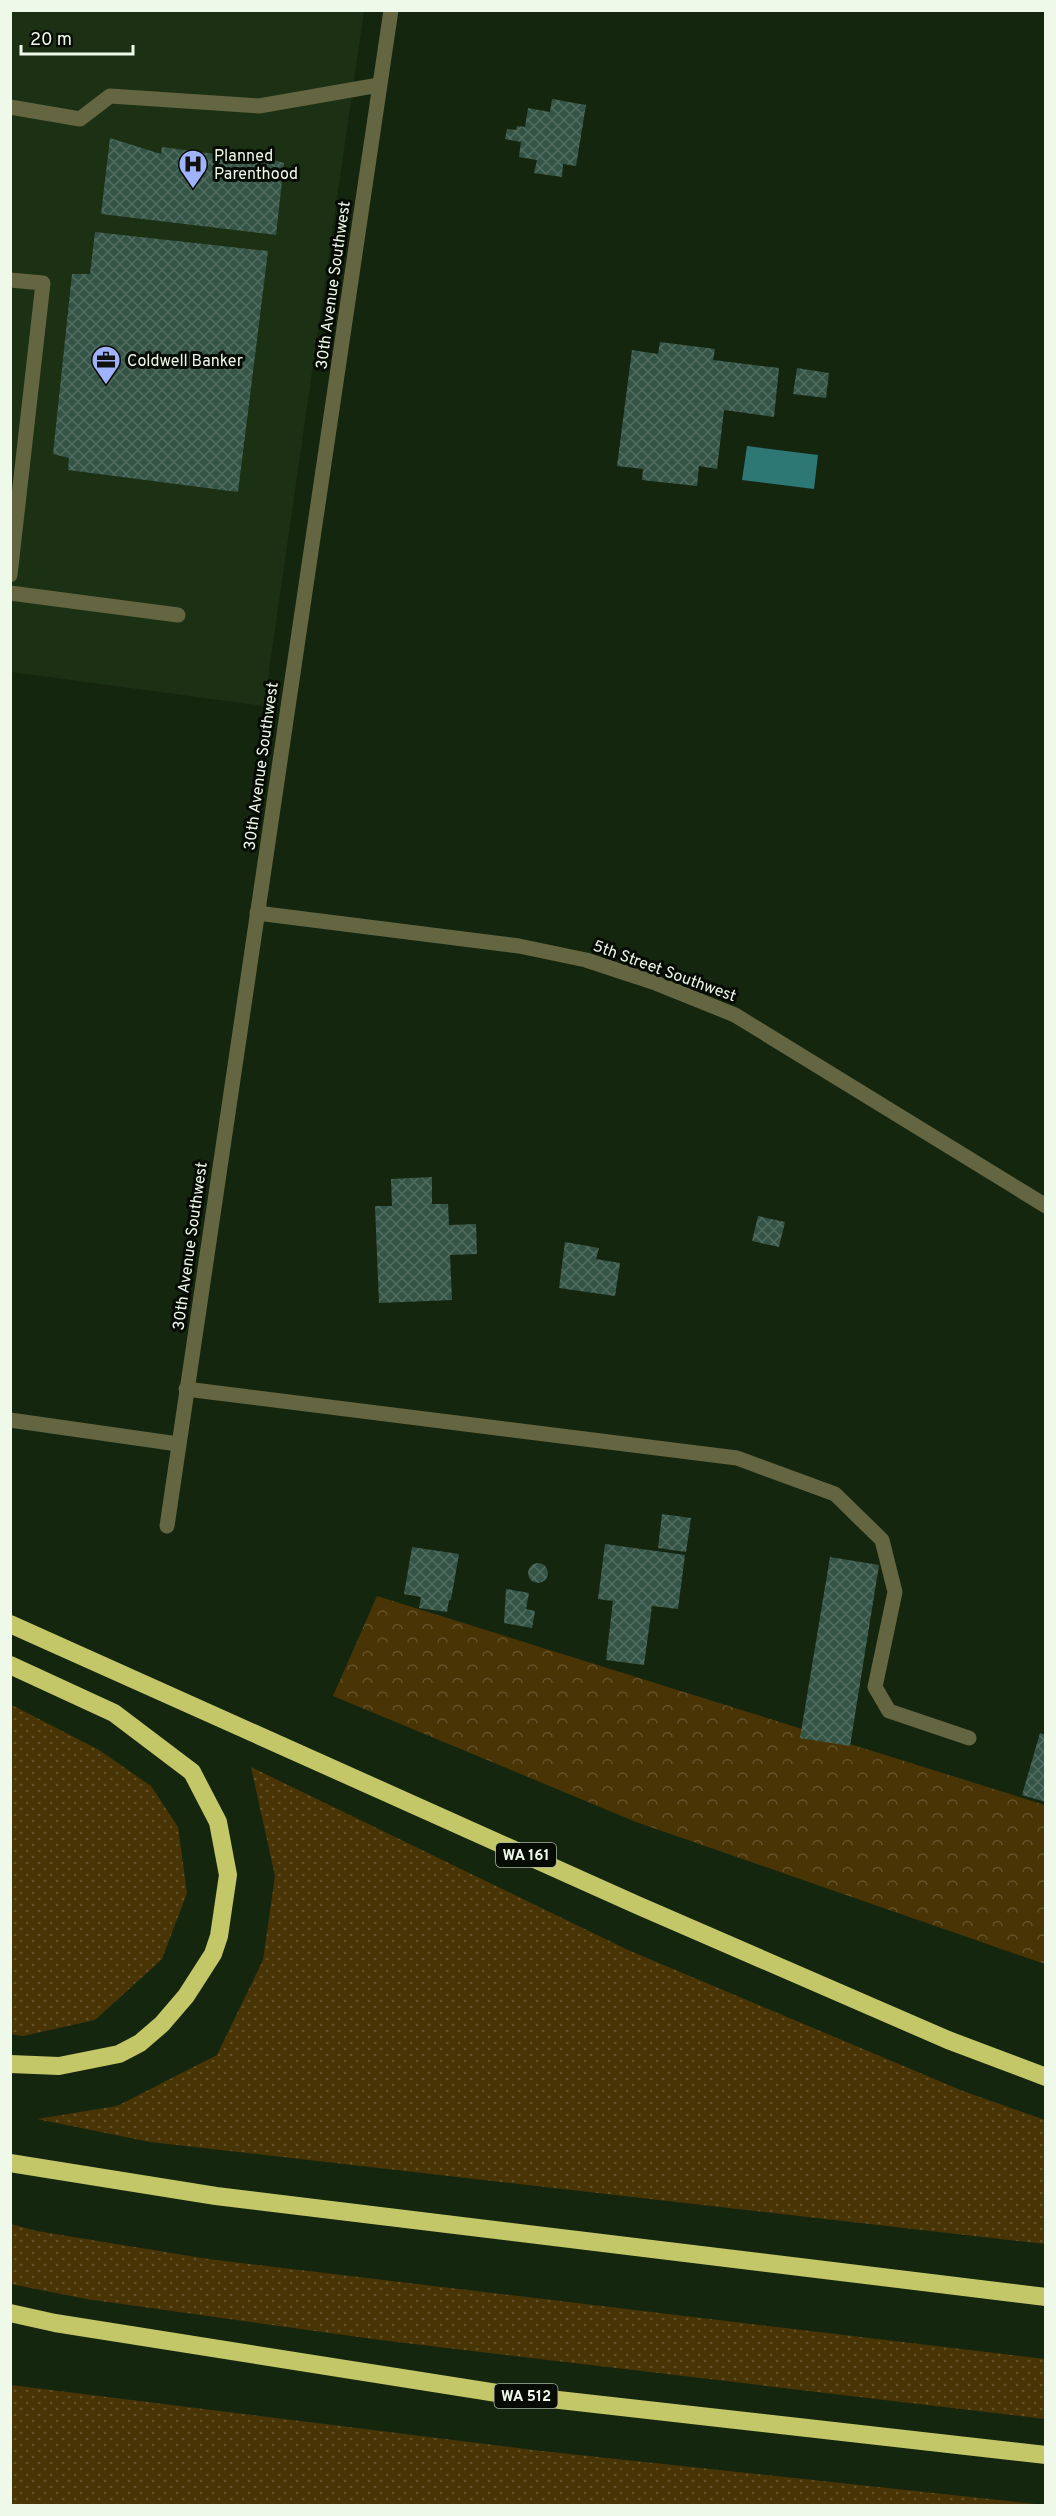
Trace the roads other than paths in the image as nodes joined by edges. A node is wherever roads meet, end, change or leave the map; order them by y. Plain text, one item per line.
1 (391, 10) edge
2 (380, 85) junction
3 (10, 107) edge
4 (10, 280) edge
5 (10, 575) edge
6 (10, 593) edge
7 (178, 615) dead end
8 (257, 913) junction
9 (1046, 1206) edge
10 (186, 1389) junction
11 (10, 1420) edge
12 (178, 1444) junction
13 (167, 1526) dead end
14 (10, 1624) edge
15 (10, 1665) edge
16 (969, 1738) dead end
17 (10, 2064) edge
18 (1046, 2077) edge
19 (10, 2163) edge
20 (1046, 2297) edge
21 (10, 2313) edge
22 (1046, 2455) edge

1 - 2 street, 30th Avenue Southwest
2 - 3 street
2 - 8 street, 30th Avenue Southwest
4 - 5 street
6 - 7 street
8 - 9 street, 5th Street Southwest
8 - 10 street, 30th Avenue Southwest
10 - 12 street, 30th Avenue Southwest
10 - 16 street
11 - 12 street
12 - 13 street, 30th Avenue Southwest
14 - 18 highway, WA 161
15 - 17 highway
19 - 20 highway
21 - 22 highway, WA 512

